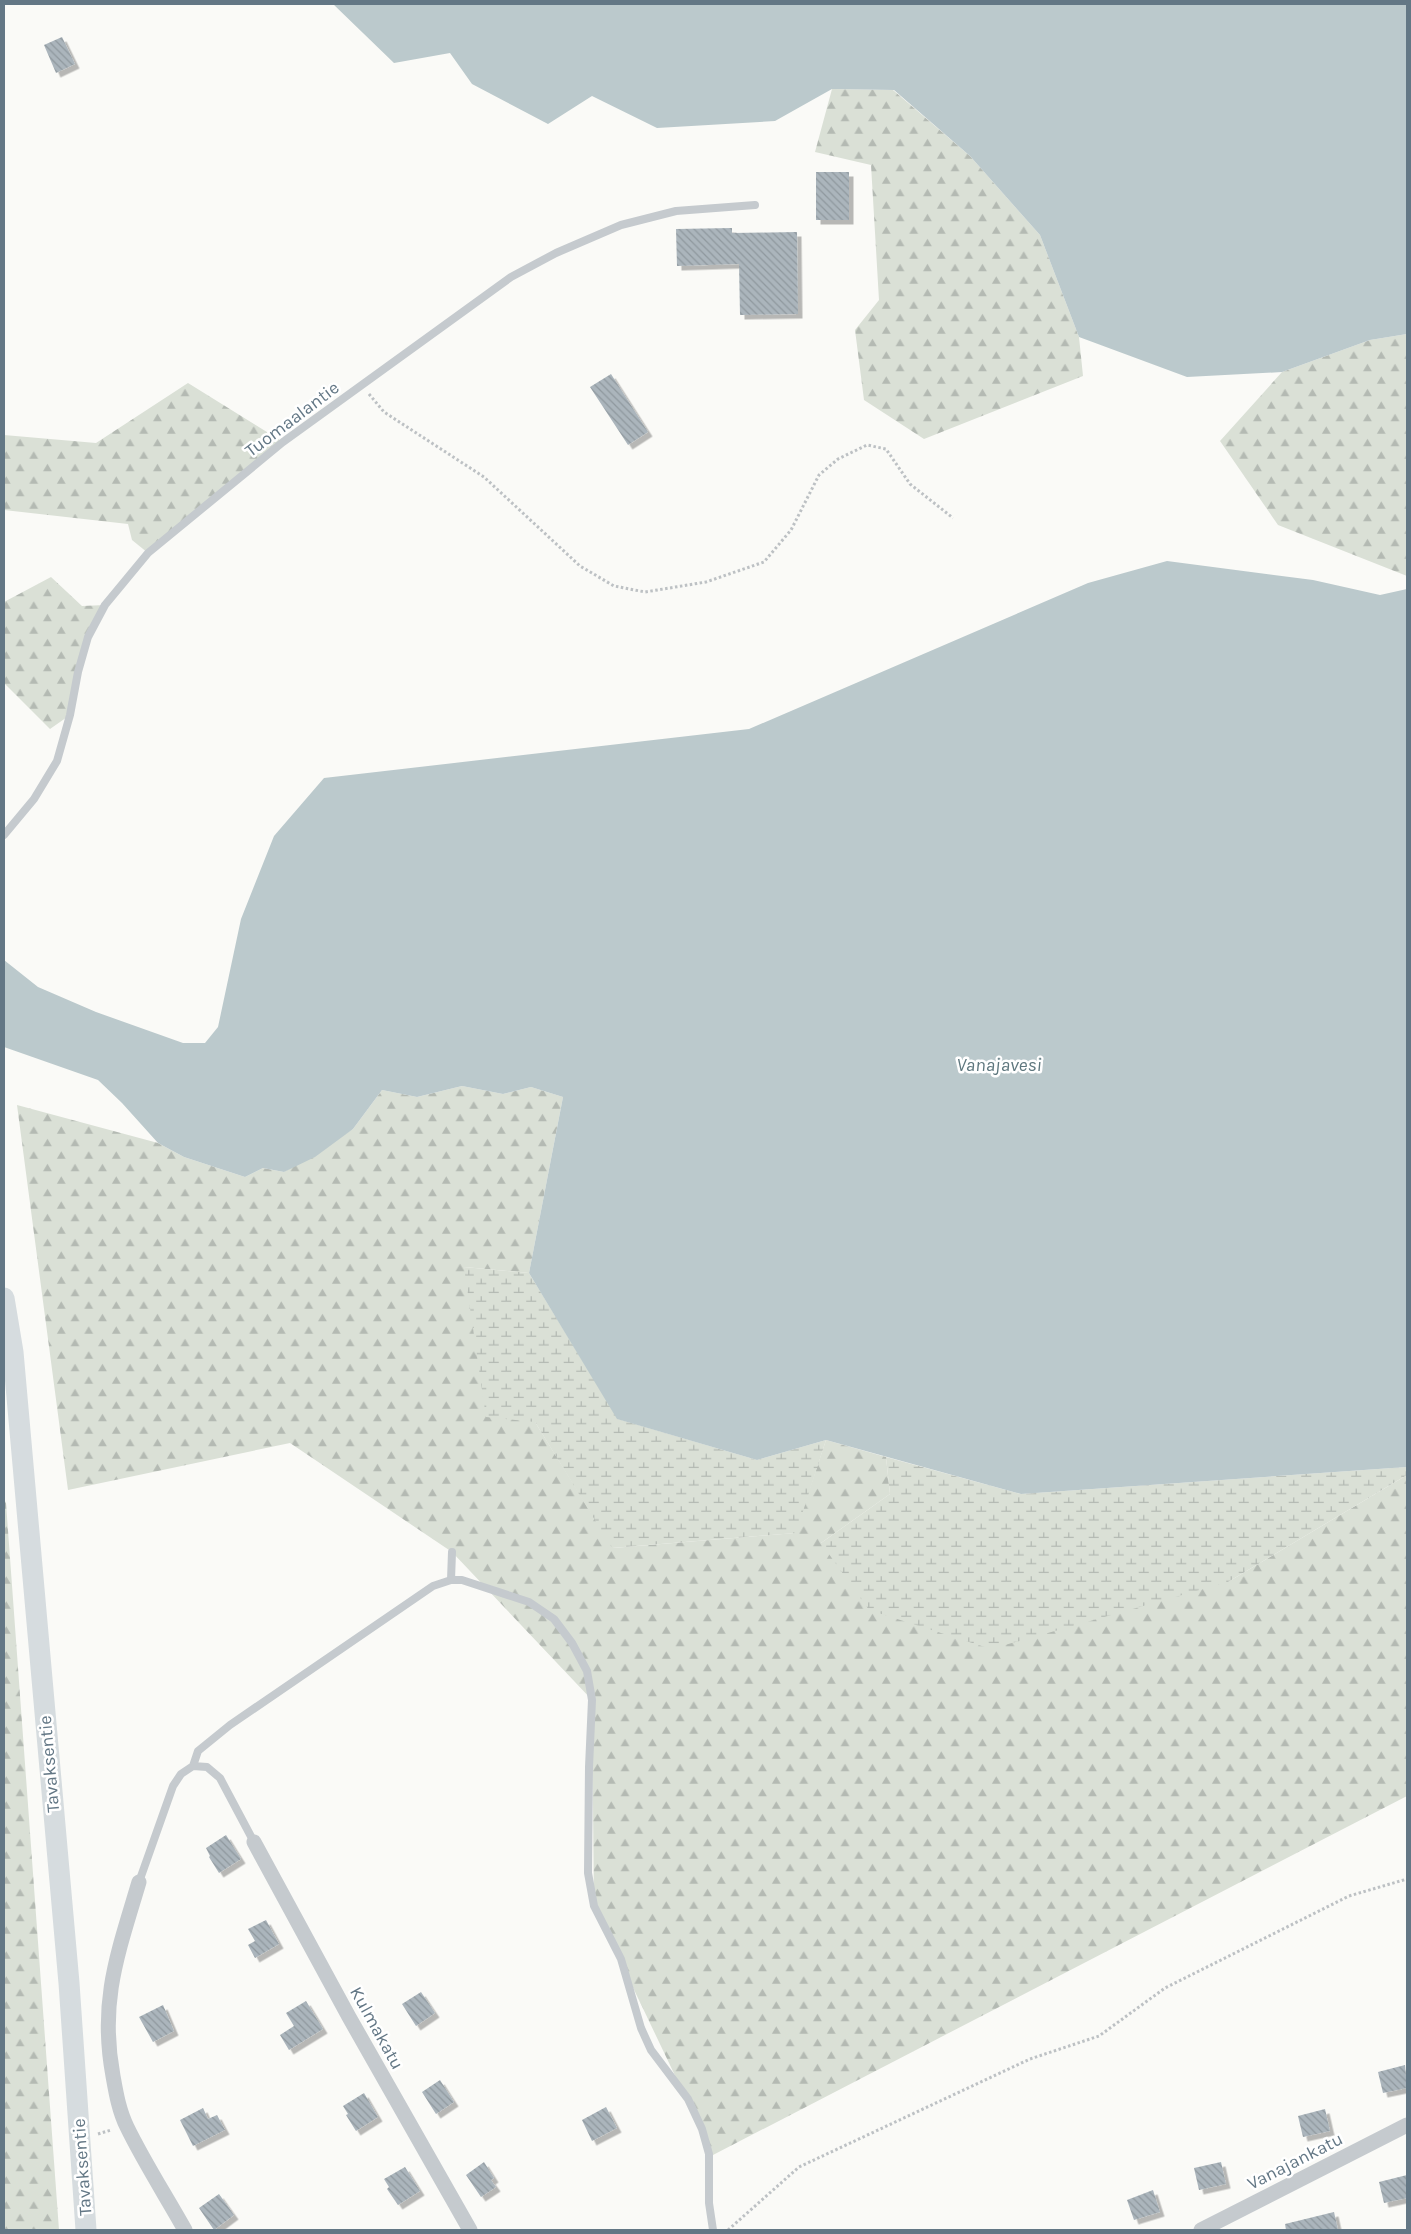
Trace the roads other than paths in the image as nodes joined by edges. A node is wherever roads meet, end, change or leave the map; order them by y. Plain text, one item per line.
1 (755, 205) dead end
2 (4, 835) edge
3 (4, 1298) edge
4 (452, 1552) dead end
5 (451, 1580) junction
6 (194, 1766) junction
7 (254, 1842) joint
8 (139, 1882) joint
9 (1407, 2126) edge
10 (86, 2230) edge
11 (185, 2230) edge
12 (470, 2230) edge
13 (713, 2230) edge
14 (1201, 2230) edge

1 - 2 lane, Tuomaalantie
3 - 10 main road, Tavaksentie
4 - 5 lane
5 - 6 lane
5 - 13 lane
6 - 7 lane
6 - 8 lane
7 - 12 street, Kulmakatu
8 - 11 street
9 - 14 street, Vanajankatu

